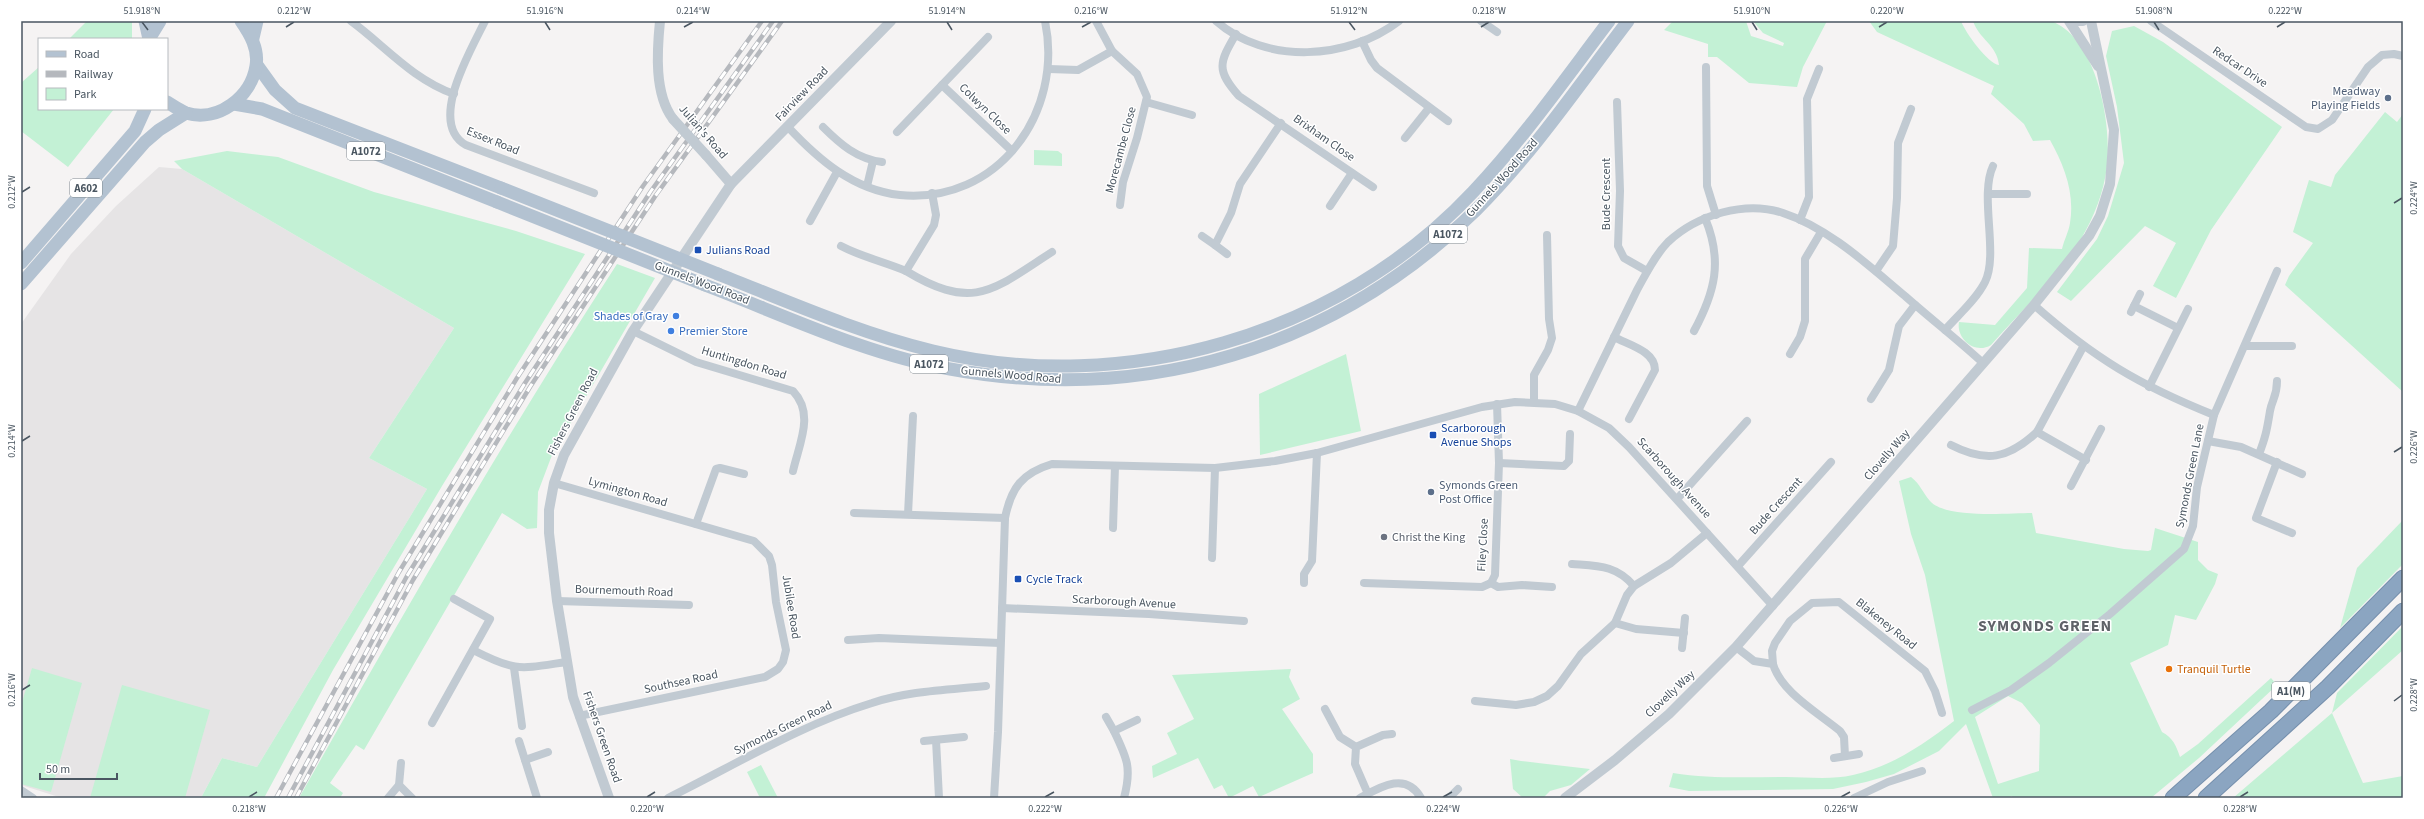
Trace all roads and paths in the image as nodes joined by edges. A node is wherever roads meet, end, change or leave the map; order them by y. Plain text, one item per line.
1 (146, 21) edge
2 (160, 21) edge
3 (241, 21) edge
4 (257, 21) edge
5 (351, 21) edge
6 (485, 21) edge
7 (660, 21) edge
8 (891, 21) edge
9 (1045, 21) edge
10 (1096, 21) edge
11 (1216, 21) edge
12 (1399, 21) edge
13 (1481, 21) edge
14 (1609, 21) edge
15 (1628, 21) edge
16 (2071, 21) edge
17 (2082, 21) edge
18 (2091, 21) edge
19 (2151, 21) edge
20 (1497, 32) dead end
21 (1236, 34) junction
22 (988, 37) dead end
23 (149, 38) edge
24 (150, 38) edge
25 (253, 38) junction
26 (1362, 41) junction
27 (1112, 51) junction
28 (2403, 56) edge
29 (257, 65) junction
30 (1706, 67) dead end
31 (2099, 68) junction
32 (1049, 69) junction
33 (1819, 69) dead end
34 (942, 85) junction
35 (454, 94) junction
36 (1146, 102) junction
37 (1617, 102) dead end
38 (168, 103) edge
39 (234, 104) junction
40 (1429, 108) junction
41 (1911, 109) dead end
42 (145, 110) edge
43 (186, 113) junction
44 (1192, 115) dead end
45 (1448, 121) dead end
46 (1281, 124) junction
47 (788, 127) junction
48 (823, 127) dead end
49 (897, 132) dead end
50 (1405, 138) dead end
51 (1012, 151) junction
52 (873, 161) junction
53 (882, 162) dead end
54 (1993, 166) dead end
55 (837, 172) junction
56 (1352, 173) junction
57 (731, 184) junction
58 (867, 186) junction
59 (1373, 187) dead end
60 (594, 193) dead end
61 (932, 193) junction
62 (1989, 194) junction
63 (2027, 194) dead end
64 (1120, 205) dead end
65 (1330, 206) dead end
66 (1716, 215) junction
67 (1705, 218) junction
68 (1800, 220) junction
69 (810, 221) dead end
70 (1821, 232) junction
71 (1547, 235) dead end
72 (1202, 236) dead end
73 (1215, 245) junction
74 (841, 246) dead end
75 (1052, 252) dead end
76 (1227, 254) dead end
77 (21, 263) edge
78 (1647, 271) junction
79 (1876, 271) junction
80 (2277, 271) dead end
81 (906, 272) junction
82 (21, 284) edge
83 (2140, 294) dead end
84 (1915, 305) junction
85 (2034, 305) junction
86 (2188, 309) dead end
87 (2178, 328) junction
88 (1945, 330) junction
89 (633, 331) junction
90 (1694, 331) dead end
91 (1614, 337) junction
92 (2245, 346) junction
93 (2292, 346) dead end
94 (2083, 347) junction
95 (1790, 354) dead end
96 (1983, 363) junction
97 (2277, 381) dead end
98 (2149, 387) junction
99 (1871, 399) dead end
100 (1534, 401) junction
101 (1497, 404) junction
102 (1578, 411) junction
103 (2214, 415) junction
104 (914, 416) dead end
105 (1629, 419) dead end
106 (1747, 421) dead end
107 (2101, 429) dead end
108 (2037, 432) junction
109 (1570, 434) dead end
110 (2208, 441) junction
111 (1951, 445) dead end
112 (1317, 453) junction
113 (2259, 454) junction
114 (2086, 460) junction
115 (1831, 462) dead end
116 (2277, 462) junction
117 (1499, 463) junction
118 (1115, 466) junction
119 (1215, 468) junction
120 (793, 471) dead end
121 (744, 474) dead end
122 (2302, 474) dead end
123 (554, 483) junction
124 (2071, 486) dead end
125 (1678, 498) junction
126 (854, 513) dead end
127 (908, 514) junction
128 (1005, 518) junction
129 (696, 524) junction
130 (1113, 528) dead end
131 (1706, 533) junction
132 (2292, 533) dead end
133 (769, 556) joint
134 (1212, 558) dead end
135 (1572, 564) dead end
136 (1738, 566) junction
137 (2403, 578) edge
138 (1304, 583) dead end
139 (1364, 583) dead end
140 (1491, 583) junction
141 (1634, 586) junction
142 (1552, 587) dead end
143 (454, 598) dead end
144 (557, 601) junction
145 (690, 605) dead end
146 (1773, 606) junction
147 (1002, 608) junction
148 (2403, 611) edge
149 (1685, 618) dead end
150 (1244, 621) dead end
151 (1615, 623) junction
152 (1684, 633) junction
153 (848, 640) dead end
154 (1000, 643) junction
155 (1736, 647) junction
156 (1682, 648) dead end
157 (473, 650) junction
158 (566, 662) junction
159 (783, 662) joint
160 (1773, 664) junction
161 (514, 668) junction
162 (986, 686) dead end
163 (1475, 701) dead end
164 (1325, 709) dead end
165 (1972, 710) dead end
166 (1942, 713) dead end
167 (579, 716) junction
168 (1106, 717) dead end
169 (1137, 720) dead end
170 (432, 723) dead end
171 (522, 726) dead end
172 (1114, 731) junction
173 (1392, 734) dead end
174 (964, 737) dead end
175 (936, 740) junction
176 (519, 741) dead end
177 (924, 741) dead end
178 (1356, 747) junction
179 (548, 752) dead end
180 (1859, 754) dead end
181 (1845, 756) junction
182 (1834, 758) dead end
183 (525, 760) junction
184 (401, 763) dead end
185 (1922, 770) dead end
186 (399, 785) junction
187 (1458, 789) dead end
188 (21, 790) edge
189 (1368, 794) junction
190 (33, 798) edge
191 (388, 798) edge
192 (412, 798) edge
193 (537, 798) edge
194 (609, 798) edge
195 (668, 798) edge
196 (939, 798) edge
197 (994, 798) edge
198 (1124, 798) edge
199 (1360, 798) edge
200 (1421, 798) edge
201 (1450, 798) edge
202 (1565, 798) edge
203 (1854, 798) edge
204 (2172, 798) edge
205 (2206, 798) edge

1 - 23 main road
2 - 24 main road
3 - 25 main road
4 - 25 main road
5 - 35 street
6 - 35 street, Essex Road
7 - 57 street, Julian's Road, bridge
8 - 47 street, Fairview Road
9 - 32 street
10 - 27 street, Morecambe Close
11 - 21 street
12 - 26 street
13 - 20 street
14 - 29 main road, Gunnels Wood Road / A1072, bridge
15 - 39 main road, Gunnels Wood Road / A1072, bridge
16 - 17 street, Clovelly Way
16 - 31 street, Clovelly Way
18 - 31 street, Clovelly Way
19 - 28 street, Redcar Drive
21 - 26 street
21 - 46 street, Brixham Close
22 - 34 street, Colwyn Close
25 - 29 main road
26 - 40 street
27 - 32 street
27 - 36 street, Morecambe Close
29 - 39 main road
30 - 66 street
31 - 85 street, Clovelly Way
32 - 51 street
33 - 68 street
34 - 49 street, Colwyn Close
34 - 51 street, Colwyn Close
35 - 60 street, Essex Road
36 - 44 street, Morecambe Close
36 - 64 street, Morecambe Close
37 - 78 street, Bude Crescent
38 - 43 main road
39 - 43 main road
40 - 45 street
40 - 50 street
41 - 79 street
42 - 77 main road, A602
43 - 82 main road, A602
46 - 56 street, Brixham Close
46 - 73 street, Brixham Close
47 - 55 street
47 - 57 street, Fairview Road
48 - 52 street
51 - 61 street
52 - 53 street
52 - 58 street
54 - 62 street
55 - 58 street
55 - 69 street
56 - 59 street, Brixham Close
56 - 65 street, Brixham Close
57 - 89 street, Fishers Green Road
58 - 61 street
61 - 81 street
62 - 63 street
62 - 88 street
66 - 67 street
66 - 68 street
67 - 78 street
67 - 90 street
68 - 70 street
70 - 79 street
70 - 95 street
71 - 100 street
72 - 73 street
73 - 76 street
74 - 81 street
75 - 81 street
78 - 91 street
79 - 84 street
80 - 92 street, Symonds Green Lane
83 - 87 street
84 - 88 street
84 - 99 street
85 - 94 street
85 - 96 street, Clovelly Way
86 - 87 street
87 - 98 street
88 - 96 street
89 - 120 street, Huntingdon Road
89 - 123 street, Fishers Green Road
91 - 102 street
91 - 105 street
92 - 93 street
92 - 103 street, Symonds Green Lane
94 - 98 street
94 - 108 street
96 - 146 street, Clovelly Way
97 - 113 street
98 - 103 street
100 - 101 street, Scarborough Avenue
100 - 102 street, Scarborough Avenue
101 - 112 street, Scarborough Avenue
101 - 117 street, Filey Close
102 - 125 street, Scarborough Avenue
103 - 110 street, Symonds Green Lane
104 - 127 street
106 - 125 street
107 - 114 street
108 - 111 street
108 - 114 street
109 - 117 street
110 - 113 street
110 - 165 street, Symonds Green Lane
112 - 119 street, Scarborough Avenue
112 - 138 street
113 - 116 street
114 - 124 street
115 - 136 street, Bude Crescent
116 - 122 street
116 - 132 street
117 - 140 street, Filey Close
118 - 119 street, Scarborough Avenue
118 - 128 street, Scarborough Avenue
118 - 130 street
119 - 134 street
121 - 129 street
123 - 129 street, Lymington Road
123 - 144 street, Fishers Green Road
125 - 131 street, Scarborough Avenue
126 - 127 street
127 - 128 street
128 - 147 street, Scarborough Avenue
129 - 133 street, Lymington Road
131 - 136 street, Scarborough Avenue
131 - 141 street
133 - 159 street, Jubilee Road
135 - 141 street
136 - 146 street, Scarborough Avenue
137 - 204 highway, A1(M)
139 - 140 street, Filey Close
140 - 142 street
141 - 151 street
143 - 157 street
144 - 145 street, Bournemouth Road
144 - 158 street, Fishers Green Road
146 - 155 street, Clovelly Way
147 - 150 street, Scarborough Avenue
147 - 154 street, Scarborough Avenue
148 - 205 highway, A1(M)
149 - 152 street
151 - 152 street
151 - 163 street
152 - 156 street
153 - 154 street
154 - 197 street, Scarborough Avenue
155 - 160 street
155 - 202 street, Clovelly Way
157 - 161 street
157 - 170 street
158 - 161 street
158 - 167 street, Fishers Green Road
159 - 167 street, Southsea Road
160 - 166 street, Blakeney Road
160 - 181 street, Blakeney Road
161 - 171 street
162 - 195 street, Symonds Green Road
164 - 178 street
167 - 194 street, Fishers Green Road
168 - 172 street
169 - 172 street
172 - 198 street
173 - 178 street
174 - 175 street
175 - 177 street
175 - 196 street
176 - 183 street
178 - 189 street
179 - 183 street
180 - 181 street
181 - 182 street
183 - 193 street
184 - 186 street
185 - 203 street
186 - 191 street
186 - 192 street
187 - 201 street
188 - 190 street
189 - 199 street
189 - 200 street

